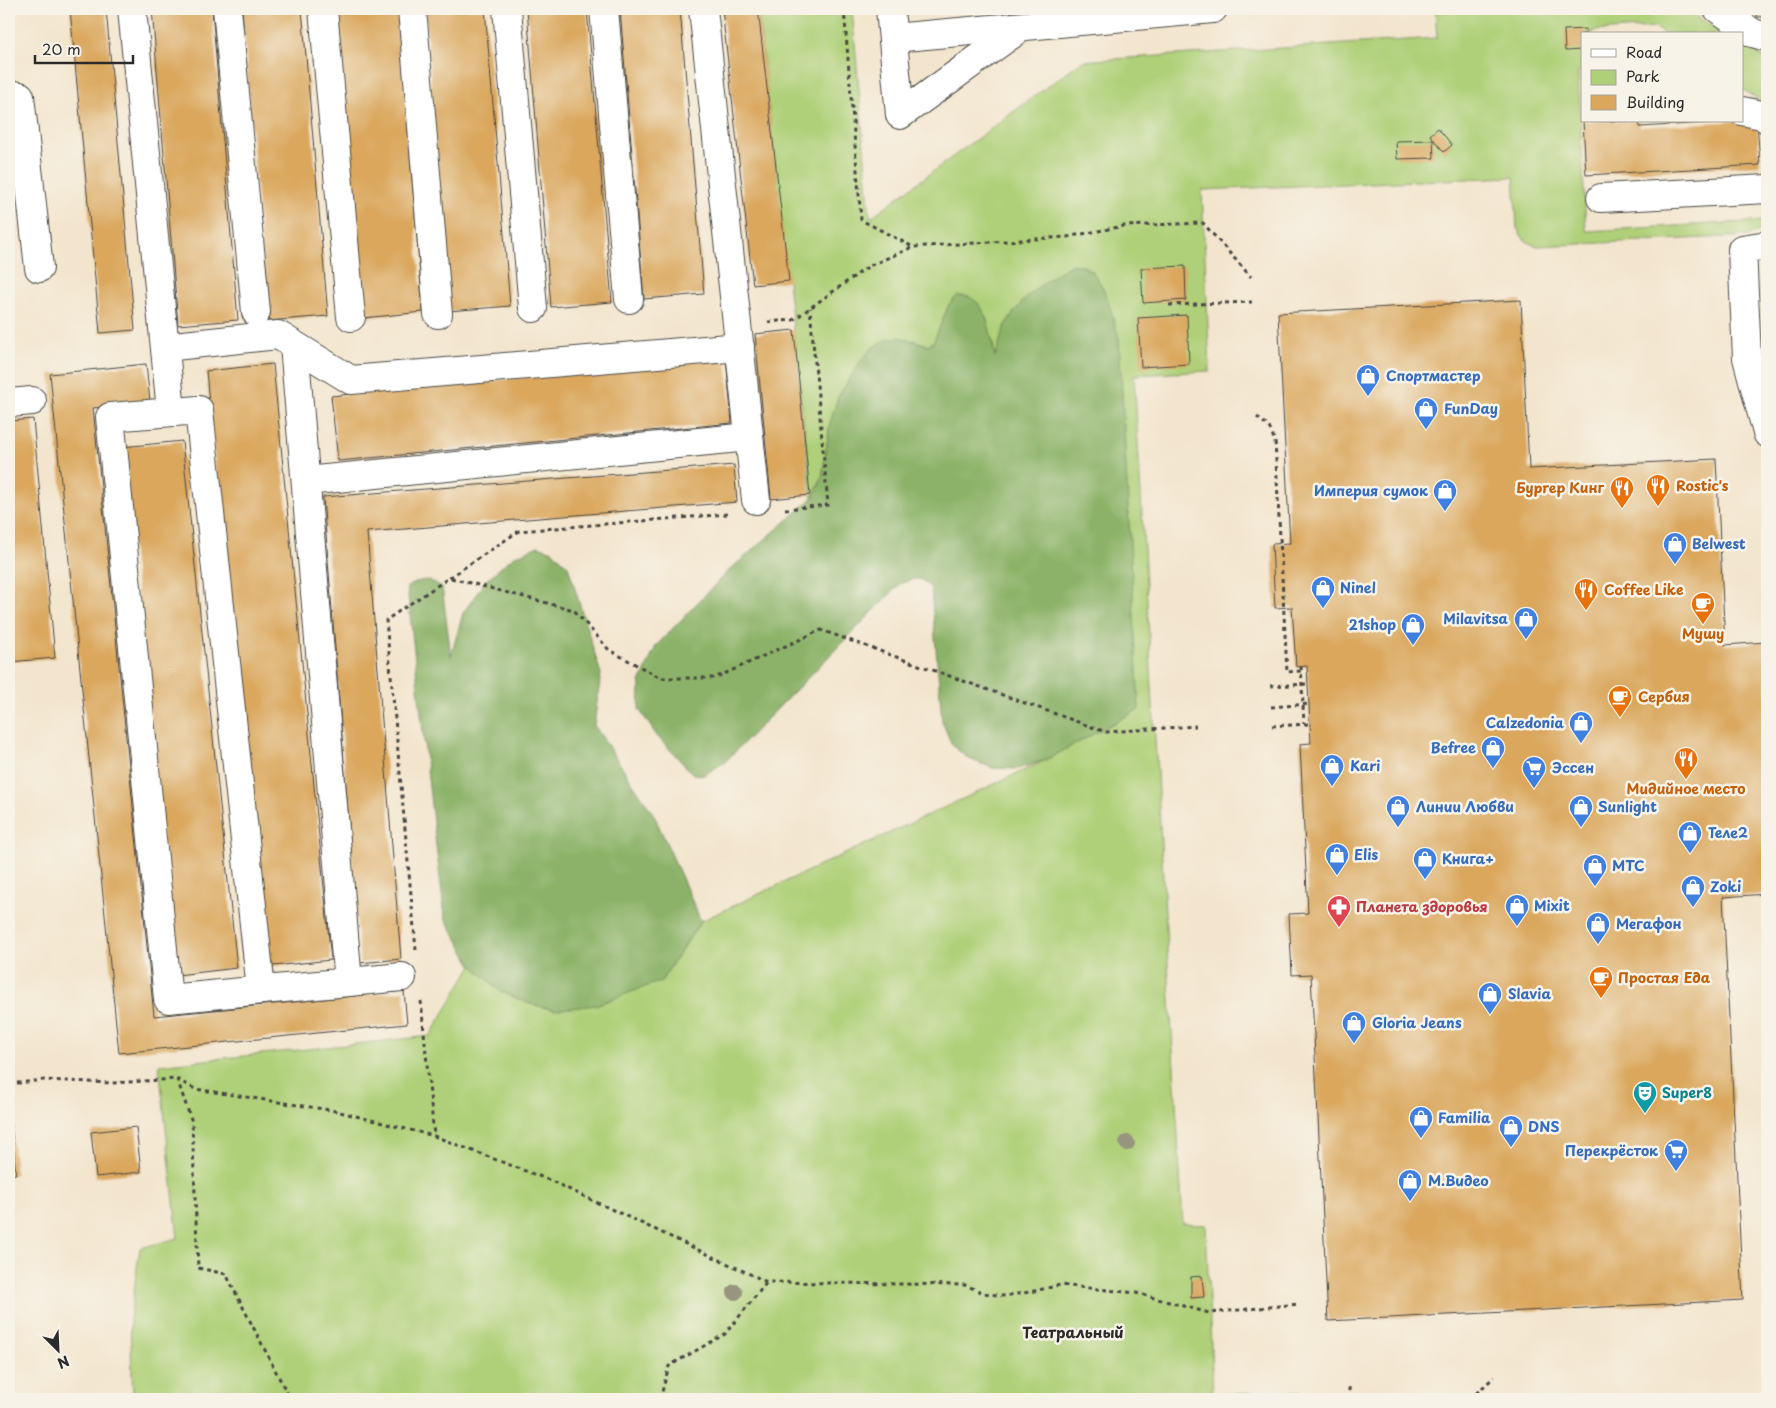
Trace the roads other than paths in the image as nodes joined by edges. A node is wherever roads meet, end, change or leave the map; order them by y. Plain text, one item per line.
1 (132, 9) edge
2 (227, 9) edge
3 (323, 9) edge
4 (412, 9) edge
5 (507, 9) edge
6 (604, 9) edge
7 (703, 9) edge
8 (890, 9) edge
9 (1213, 9) edge
10 (1718, 9) edge
11 (1023, 26) junction
12 (1767, 37) edge
13 (893, 38) junction
14 (9, 94) edge
15 (1744, 111) edge
16 (1767, 119) edge
17 (1767, 189) edge
18 (1601, 198) dead end
19 (1767, 245) edge
20 (39, 268) dead end
21 (629, 299) dead end
22 (533, 308) dead end
23 (256, 312) dead end
24 (438, 314) dead end
25 (351, 318) dead end
26 (738, 336) junction
27 (294, 345) junction
28 (165, 348) junction
29 (171, 412) junction
30 (1767, 433) edge
31 (749, 437) junction
32 (306, 481) junction
33 (767, 505) road end
34 (409, 967) road end
35 (348, 982) junction
36 (261, 990) junction

1 - 28 lane
2 - 23 lane
3 - 25 lane
4 - 24 lane
5 - 22 lane
6 - 21 lane
7 - 26 lane
8 - 13 lane
9 - 11 lane
10 - 12 lane
11 - 13 lane
11 - 13 lane
14 - 20 lane
15 - 16 lane
17 - 18 lane
19 - 30 lane
26 - 27 lane
26 - 31 lane
27 - 28 lane
27 - 32 lane
28 - 29 lane
29 - 36 lane
29 - 36 lane
31 - 32 lane
31 - 33 lane
32 - 35 lane
34 - 35 lane
35 - 36 lane

